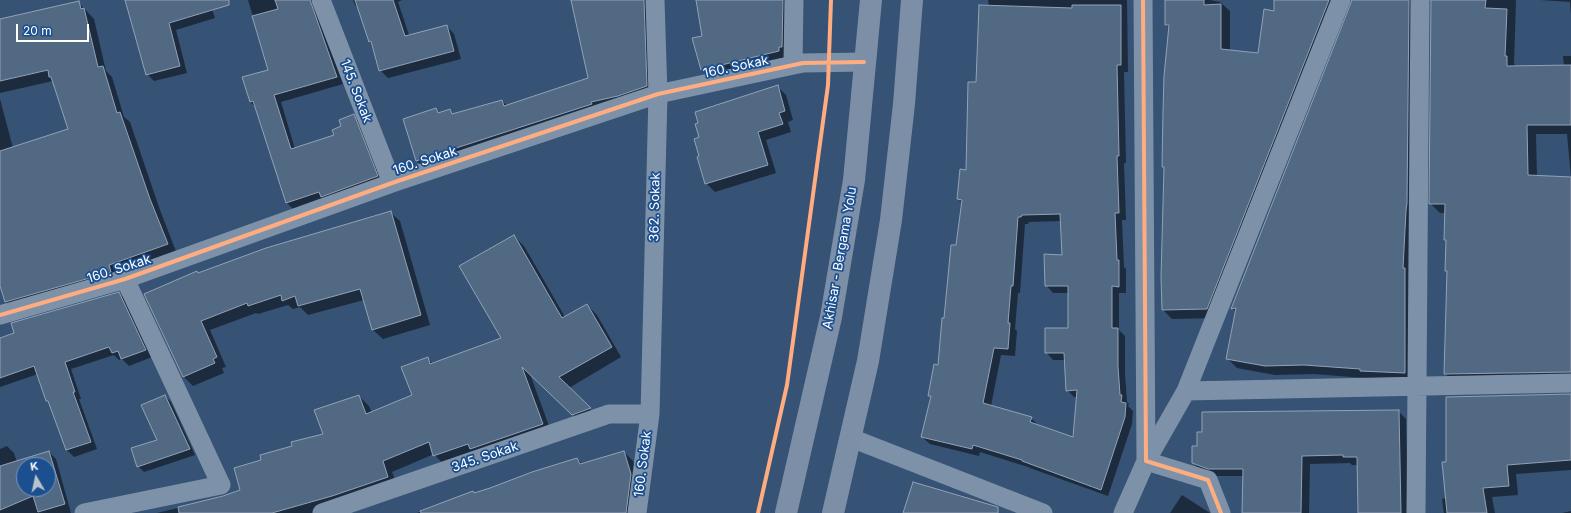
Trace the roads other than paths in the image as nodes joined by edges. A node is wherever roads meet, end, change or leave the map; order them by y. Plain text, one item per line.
1 (321, 0) edge
2 (655, 0) edge
3 (794, 0) edge
4 (871, 0) edge
5 (912, 0) edge
6 (1143, 0) edge
7 (1341, 0) edge
8 (1420, 0) edge
9 (864, 62) junction
10 (794, 64) junction
11 (658, 94) junction
12 (392, 183) junction
13 (125, 279) junction
14 (0, 315) edge
15 (1571, 383) edge
16 (1416, 387) junction
17 (1186, 391) junction
18 (650, 414) junction
19 (851, 438) junction
20 (1146, 462) junction
21 (94, 512) edge
22 (322, 513) edge
23 (637, 513) edge
24 (786, 513) edge
25 (834, 513) edge
26 (1043, 513) edge
27 (1123, 513) edge
28 (1221, 513) edge
29 (1416, 513) edge

1 - 12 street, 145. Sokak
2 - 11 street, 362. Sokak
3 - 10 street
4 - 9 main road, Akhisar - Bergama Yolu
5 - 19 main road
6 - 20 street
7 - 17 street
8 - 16 street
9 - 10 street, 160. Sokak
9 - 24 main road, Akhisar - Bergama Yolu
10 - 11 street, 160. Sokak
11 - 12 street, 160. Sokak
11 - 18 street, 362. Sokak
12 - 13 street, 160. Sokak
13 - 14 street, 160. Sokak
13 - 21 street
15 - 16 street
16 - 17 street
16 - 29 street
17 - 20 street
18 - 22 street, 345. Sokak
18 - 23 street, 160. Sokak
19 - 25 main road
19 - 26 street
20 - 27 street
20 - 28 street

